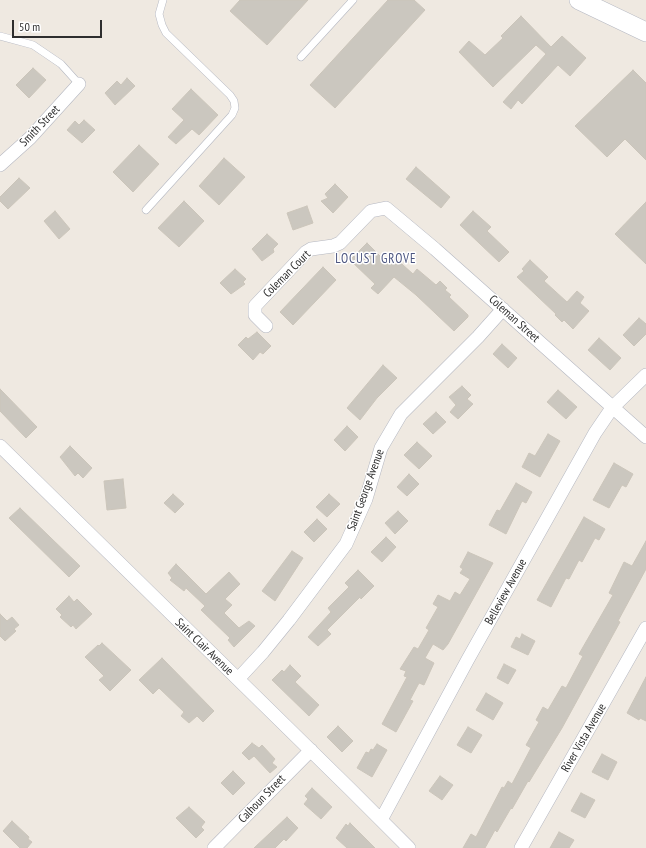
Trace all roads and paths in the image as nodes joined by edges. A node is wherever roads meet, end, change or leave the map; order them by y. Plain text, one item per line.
1 (163, 0) edge
2 (353, 0) edge
3 (579, 0) edge
4 (646, 32) edge
5 (0, 36) edge
6 (301, 57) dead end
7 (79, 84) joint
8 (0, 165) edge
9 (378, 208) joint
10 (146, 210) dead end
11 (503, 309) junction
12 (266, 326) dead end
13 (646, 375) edge
14 (612, 408) junction
15 (646, 436) edge
16 (0, 446) edge
17 (646, 628) edge
18 (238, 679) junction
19 (311, 750) junction
20 (382, 820) junction
21 (214, 848) edge
22 (409, 848) edge
23 (522, 848) edge

1 - 10 lane
2 - 6 lane
3 - 4 street
5 - 7 lane
7 - 8 street, Smith Street
9 - 11 street, Coleman Street
9 - 12 street, Coleman Court
11 - 14 street, Coleman Street
11 - 18 street, Saint George Avenue
13 - 14 street, Belleview Avenue
14 - 15 street, Coleman Street
14 - 20 street, Belleview Avenue
16 - 18 street, Saint Clair Avenue
17 - 23 street, River Vista Avenue
18 - 19 street, Saint Clair Avenue
19 - 20 street, Saint Clair Avenue
19 - 21 street, Calhoun Street
20 - 22 street, Saint Clair Avenue

